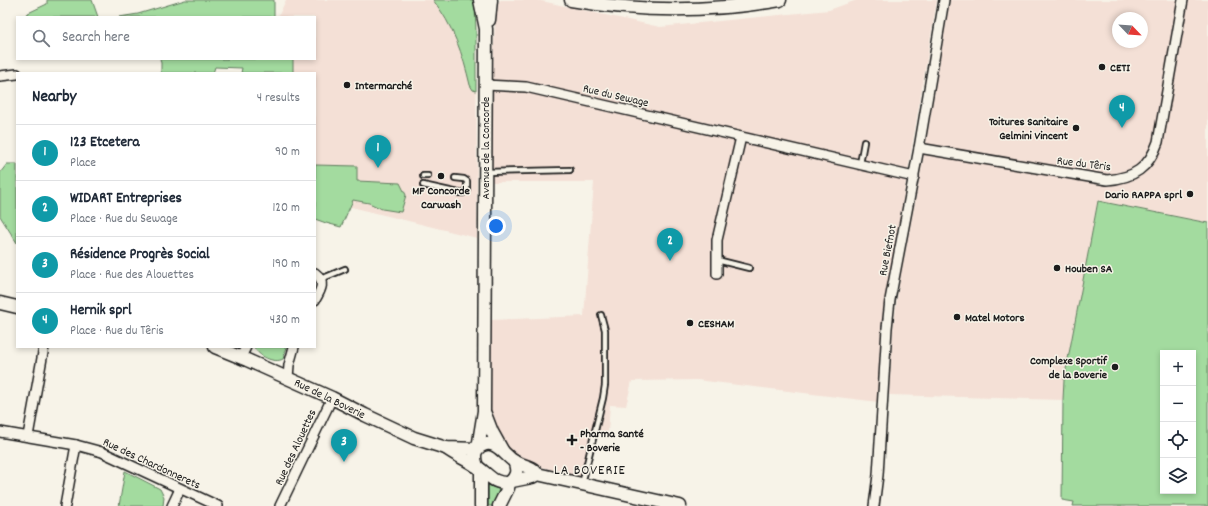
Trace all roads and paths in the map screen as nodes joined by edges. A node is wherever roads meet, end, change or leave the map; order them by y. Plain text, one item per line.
1 (480, 0) edge
2 (491, 0) edge
3 (571, 0) edge
4 (780, 0) edge
5 (944, 0) edge
6 (1183, 0) edge
7 (486, 29) junction
8 (16, 74) edge
9 (0, 76) edge
10 (485, 84) junction
11 (741, 137) junction
12 (864, 142) dead end
13 (919, 148) junction
14 (860, 164) junction
15 (570, 170) dead end
16 (485, 172) junction
17 (914, 177) junction
18 (455, 178) dead end
19 (423, 184) dead end
20 (717, 260) junction
21 (749, 268) dead end
22 (345, 269) dead end
23 (717, 274) dead end
24 (318, 276) edge
25 (316, 298) edge
26 (0, 304) edge
27 (16, 307) edge
28 (601, 315) dead end
29 (44, 348) edge
30 (221, 348) edge
31 (294, 348) edge
32 (243, 352) edge
33 (288, 378) junction
34 (332, 398) junction
35 (484, 411) junction
36 (0, 432) edge
37 (28, 436) junction
38 (76, 445) junction
39 (446, 448) junction
40 (478, 448) junction
41 (503, 452) junction
42 (514, 462) junction
43 (479, 468) junction
44 (537, 474) junction
45 (511, 482) junction
46 (581, 484) junction
47 (180, 488) junction
48 (65, 506) edge
49 (172, 506) edge
50 (218, 506) edge
51 (280, 506) edge
52 (481, 506) edge
53 (499, 506) edge
54 (680, 506) edge
55 (874, 506) edge

1 - 7 street, Avenue de la Concorde
2 - 7 street, Avenue de la Concorde
3 - 4 street
5 - 13 street, Rue Biefnot
6 - 13 street, Rue du Têris
7 - 10 street, Avenue de la Concorde
8 - 9 street
10 - 11 street, Rue du Sewage
10 - 16 street, Avenue de la Concorde
11 - 14 street, Rue du Sewage
11 - 20 street
12 - 14 lane
13 - 17 street, Rue Biefnot
14 - 17 street, Rue du Sewage
15 - 16 lane
16 - 35 street, Avenue de la Concorde
17 - 55 street, Rue Biefnot
18 - 19 lane
20 - 21 lane
20 - 23 street
22 - 24 lane
24 - 25 street
26 - 27 street
28 - 46 lane
29 - 37 street
30 - 32 street, Rue de la Boverie
31 - 33 street
32 - 33 street, Rue de la Boverie
33 - 34 street, Rue de la Boverie
34 - 39 street, Rue de la Boverie
34 - 51 street, Rue des Alouettes
35 - 40 street, Avenue de la Concorde
35 - 41 street, Avenue de la Concorde
36 - 37 street, Rue des Chardonnerets
37 - 38 street, Rue des Chardonnerets
38 - 47 street, Rue des Chardonnerets
38 - 48 street
39 - 40 street, Rue de la Boverie
39 - 43 street, Rue de la Boverie
40 - 41 street, Rue de la Boverie
40 - 43 street
41 - 42 street, Rue de la Boverie
42 - 44 street, Rue de la Boverie
42 - 45 street
43 - 45 street, Rue de la Boverie
43 - 52 street
44 - 45 street, Rue de la Boverie
44 - 46 street, Rue de la Boverie
45 - 53 street
46 - 54 street, Rue de la Boverie
47 - 49 street
47 - 50 street, Rue des Chardonnerets

